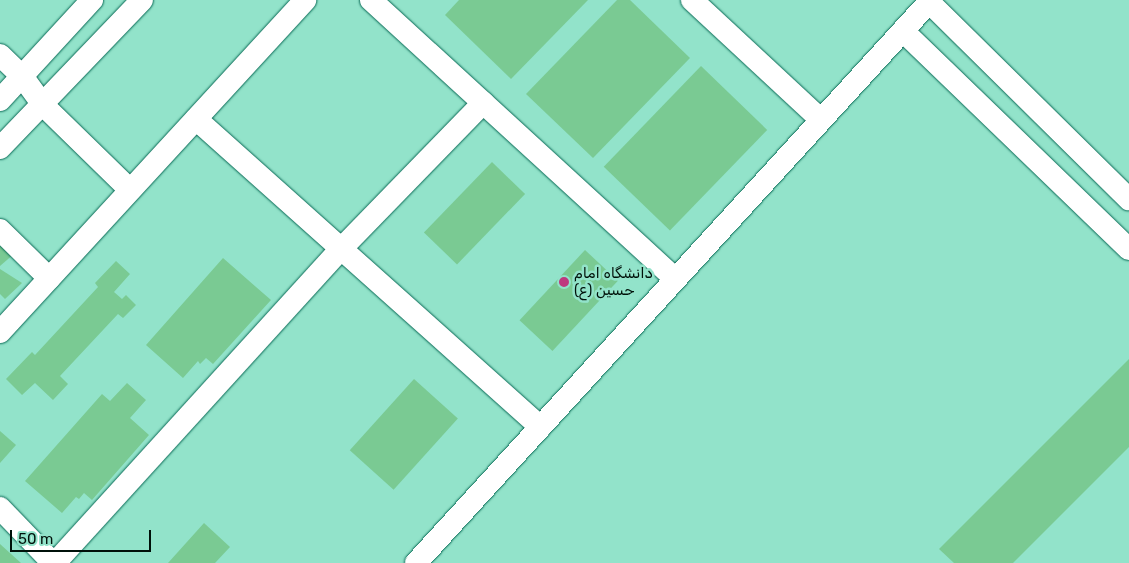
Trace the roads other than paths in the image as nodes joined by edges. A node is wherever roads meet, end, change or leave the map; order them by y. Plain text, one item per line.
1 (92, 0) edge
2 (142, 0) edge
3 (305, 0) edge
4 (371, 0) edge
5 (692, 0) edge
6 (930, 1) edge
7 (902, 31) junction
8 (0, 55) edge
9 (22, 76) junction
10 (0, 100) edge
11 (483, 102) junction
12 (42, 104) junction
13 (196, 119) junction
14 (821, 120) junction
15 (0, 148) edge
16 (130, 190) junction
17 (1129, 199) edge
18 (0, 230) edge
19 (340, 249) junction
20 (1129, 249) edge
21 (49, 278) junction
22 (676, 279) junction
23 (0, 332) edge
24 (540, 428) junction
25 (0, 508) edge
26 (54, 563) edge
27 (416, 563) edge

1 - 9 lane
2 - 12 lane
3 - 13 lane
4 - 11 lane
5 - 14 lane
6 - 7 lane
6 - 17 lane
7 - 14 lane
7 - 20 lane
8 - 9 lane
9 - 10 lane
9 - 12 lane
11 - 19 lane
11 - 22 lane
12 - 15 lane
12 - 16 lane
13 - 16 lane
13 - 19 lane
14 - 22 lane
16 - 21 lane
18 - 21 lane
19 - 24 lane
19 - 26 lane
21 - 23 lane
22 - 24 lane
24 - 27 lane
25 - 26 lane

